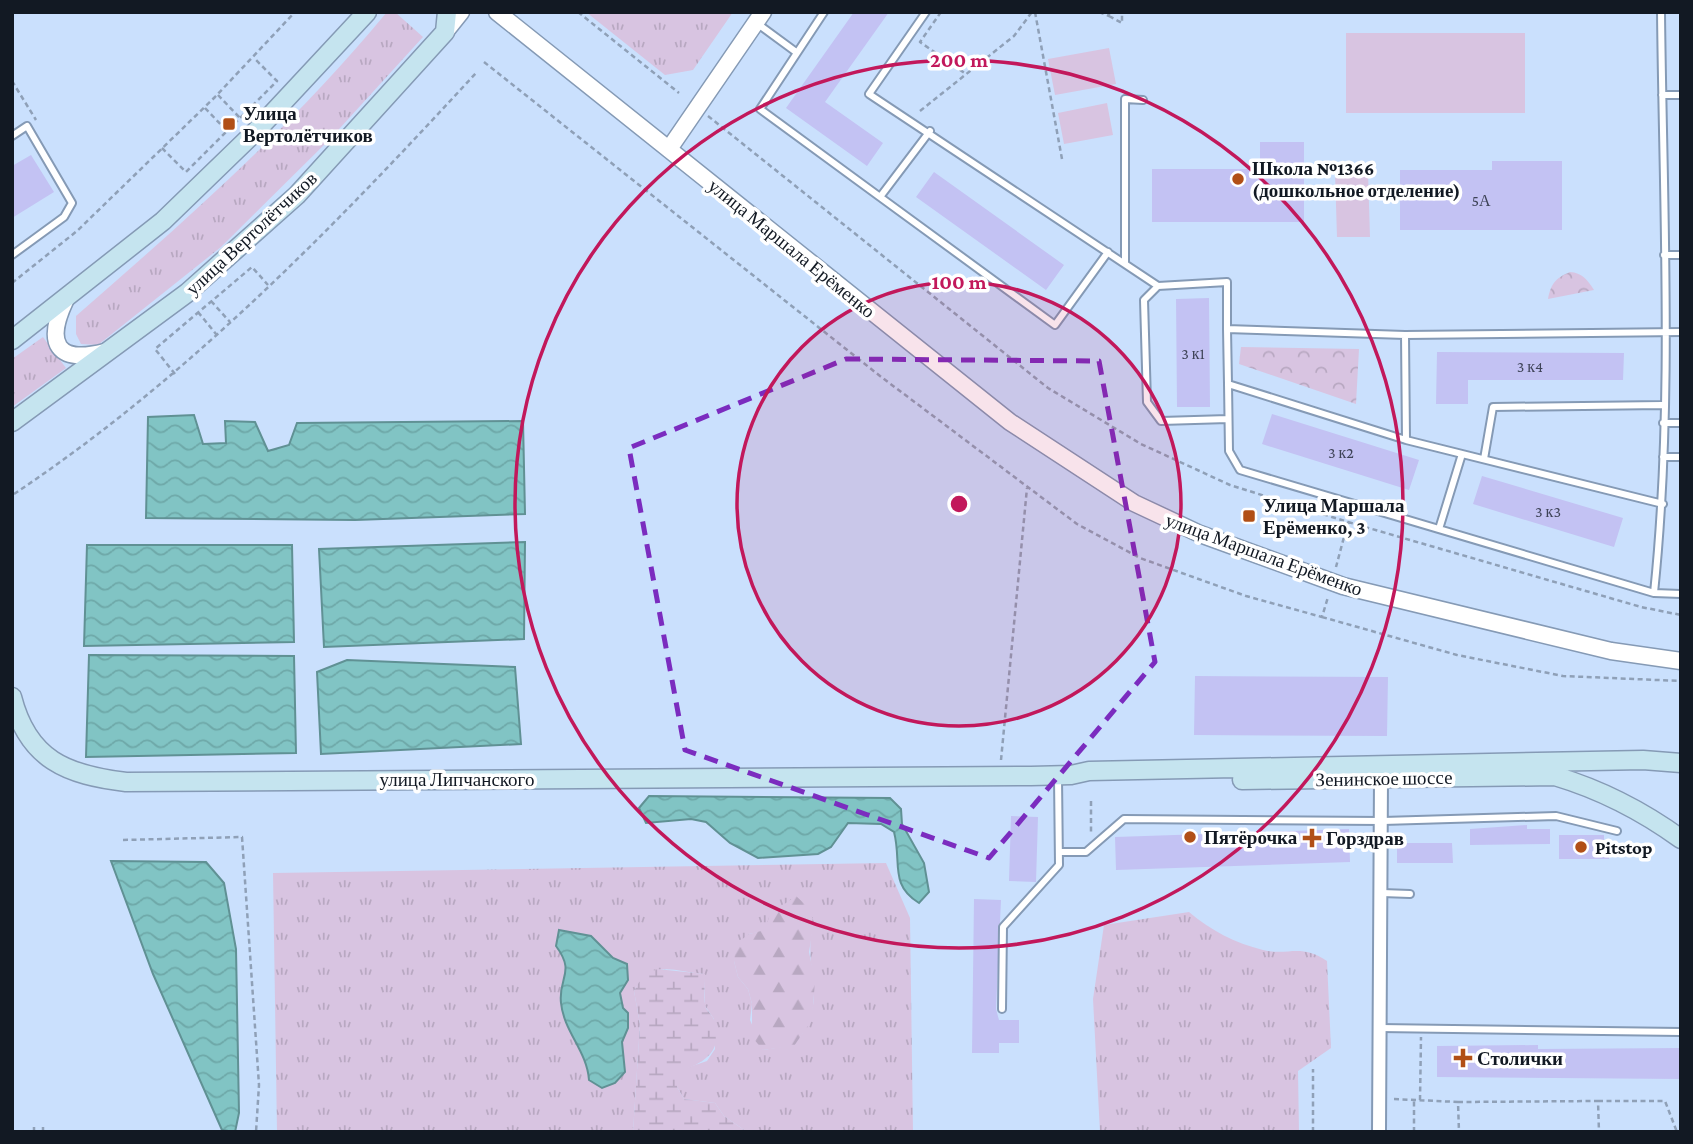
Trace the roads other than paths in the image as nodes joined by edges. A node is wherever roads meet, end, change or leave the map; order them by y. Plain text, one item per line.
1 (367, 12) edge
2 (447, 12) edge
3 (461, 12) edge
4 (497, 12) edge
5 (824, 12) edge
6 (926, 12) edge
7 (1661, 12) edge
8 (760, 17) edge
9 (445, 32) junction
10 (796, 52) junction
11 (1662, 94) junction
12 (1681, 94) edge
13 (1143, 100) dead end
14 (930, 131) junction
15 (12, 136) edge
16 (669, 149) junction
17 (880, 197) junction
18 (1108, 253) junction
19 (12, 255) edge
20 (1664, 255) junction
21 (1681, 255) edge
22 (1125, 264) junction
23 (1158, 286) junction
24 (65, 301) junction
25 (1227, 329) junction
26 (1665, 332) junction
27 (1681, 332) edge
28 (1405, 335) junction
29 (12, 340) edge
30 (105, 352) junction
31 (1228, 384) junction
32 (1662, 405) junction
33 (1228, 419) junction
34 (12, 422) edge
35 (1663, 423) junction
36 (1681, 423) edge
37 (1406, 440) junction
38 (1462, 454) junction
39 (1663, 457) junction
40 (1681, 457) edge
41 (1484, 460) junction
42 (1663, 504) junction
43 (1439, 529) junction
44 (1654, 593) junction
45 (1681, 594) edge
46 (1681, 661) edge
47 (12, 697) edge
48 (1681, 763) edge
49 (943, 776) joint
50 (1065, 776) junction
51 (1381, 779) junction
52 (1383, 821) junction
53 (1617, 831) dead end
54 (1681, 839) edge
55 (1059, 852) junction
56 (1382, 893) junction
57 (1410, 894) dead end
58 (1002, 1009) dead end
59 (1380, 1028) junction
60 (1681, 1032) edge
61 (1379, 1132) edge

1 - 24 main road
2 - 9 main road
3 - 9 street, улица Вертолётчиков
4 - 16 street, улица Маршала Ерёменко
5 - 10 lane
6 - 14 lane
7 - 11 lane
8 - 10 lane
8 - 16 street
9 - 30 main road, улица Вертолётчиков
10 - 17 lane
11 - 12 lane
11 - 20 lane
13 - 22 lane
14 - 17 lane
14 - 18 lane
15 - 19 lane
16 - 46 street, улица Маршала Ерёменко
17 - 18 lane
18 - 22 lane
20 - 21 lane
20 - 26 lane
22 - 23 lane
23 - 25 lane
23 - 33 lane
24 - 29 main road
24 - 30 street
25 - 28 lane
25 - 31 lane
26 - 27 lane
26 - 28 lane
26 - 32 lane
28 - 37 lane
30 - 34 main road, улица Вертолётчиков
31 - 33 lane
31 - 37 lane
32 - 35 lane
32 - 41 lane
33 - 43 lane
35 - 36 lane
35 - 39 lane
37 - 38 lane
38 - 41 lane
38 - 43 lane
39 - 40 lane
39 - 42 lane
41 - 42 lane
42 - 44 lane
43 - 44 lane
44 - 45 lane
47 - 49 main road, улица Липчанского
48 - 50 main road, Зенинское шоссе
49 - 50 main road, Зенинское шоссе
50 - 51 main road, Зенинское шоссе
50 - 55 lane
51 - 52 street
51 - 54 main road, Зенинское шоссе
52 - 53 lane
52 - 55 lane
52 - 56 street
55 - 58 lane
56 - 57 lane
56 - 59 street
59 - 60 lane
59 - 61 street

